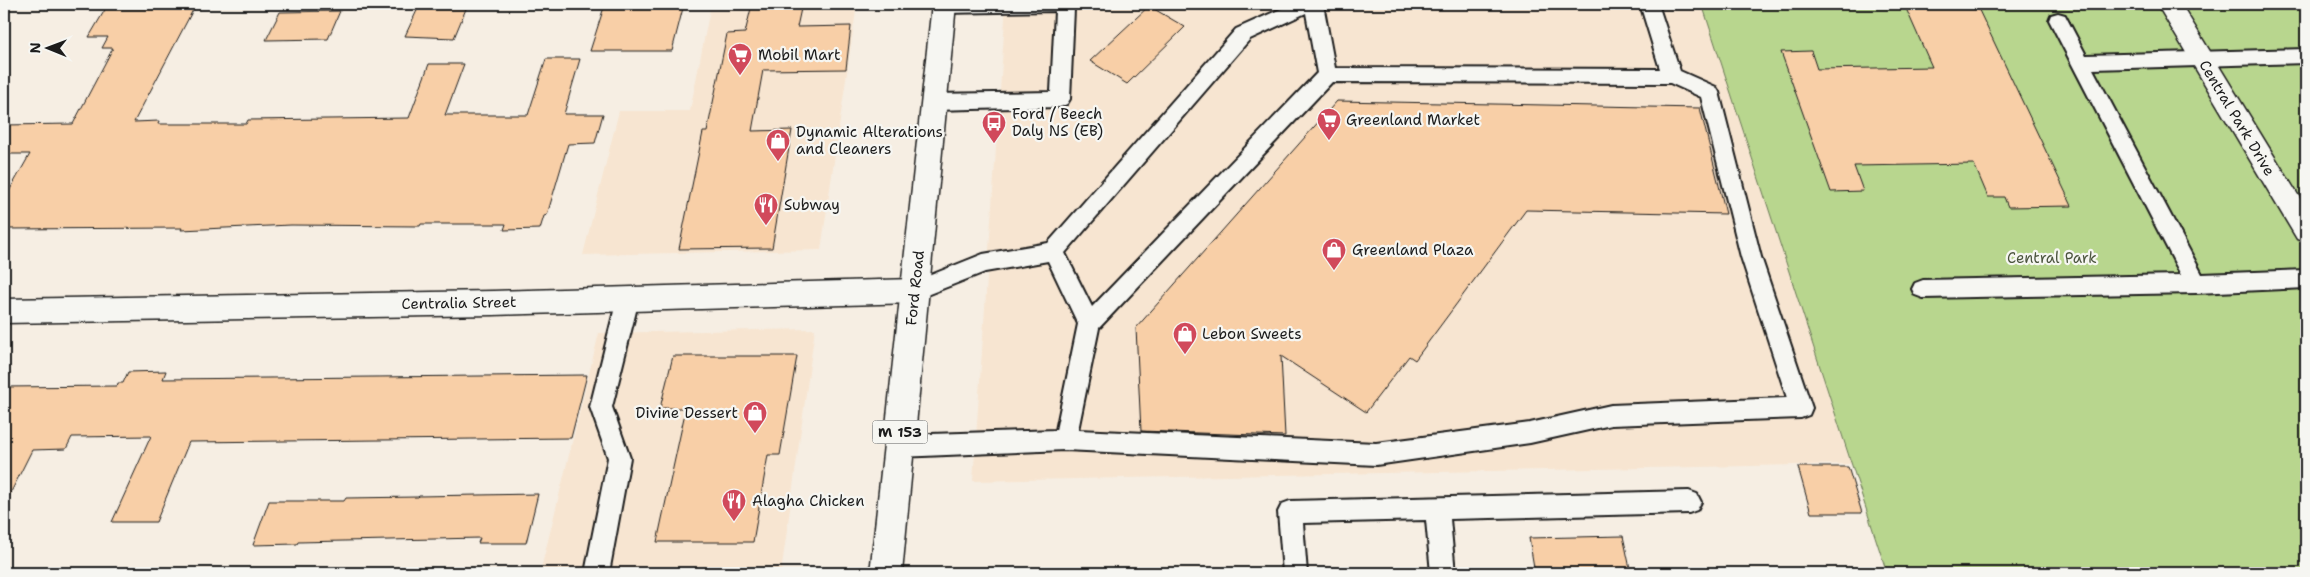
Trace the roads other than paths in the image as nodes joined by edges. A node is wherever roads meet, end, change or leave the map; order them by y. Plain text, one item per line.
1 (1066, 4) edge
2 (1309, 4) edge
3 (1314, 4) edge
4 (1649, 4) edge
5 (2169, 4) edge
6 (944, 5) edge
7 (2058, 20) dead end
8 (2306, 56) edge
9 (2202, 58) junction
10 (2080, 62) junction
11 (1327, 75) junction
12 (1672, 76) junction
13 (933, 102) junction
14 (2302, 219) edge
15 (1054, 251) junction
16 (2306, 279) edge
17 (2196, 284) junction
18 (1923, 290) dead end
19 (914, 291) junction
20 (628, 299) junction
21 (4, 311) edge
22 (1089, 324) junction
23 (1065, 440) junction
24 (899, 446) junction
25 (1688, 502) dead end
26 (1437, 509) junction
27 (597, 573) edge
28 (886, 573) edge
29 (1295, 573) edge
30 (1443, 573) edge

1 - 6 lane
1 - 13 lane
2 - 15 lane
3 - 11 lane
4 - 12 lane
5 - 9 street, Central Park Drive
6 - 13 street, Ford Road / M 153
7 - 10 lane
8 - 9 lane
9 - 10 lane
9 - 14 street, Central Park Drive
10 - 17 lane
11 - 12 lane
11 - 22 lane
12 - 23 lane
13 - 19 street, Ford Road / M 153
15 - 19 lane
15 - 22 lane
16 - 17 lane
17 - 18 lane
19 - 20 street, Centralia Street
19 - 24 street, Ford Road / M 153
20 - 21 street, Centralia Street
20 - 27 lane
22 - 23 lane
23 - 24 lane
24 - 28 street, Ford Road / M 153
25 - 26 lane
26 - 29 lane
26 - 30 lane

